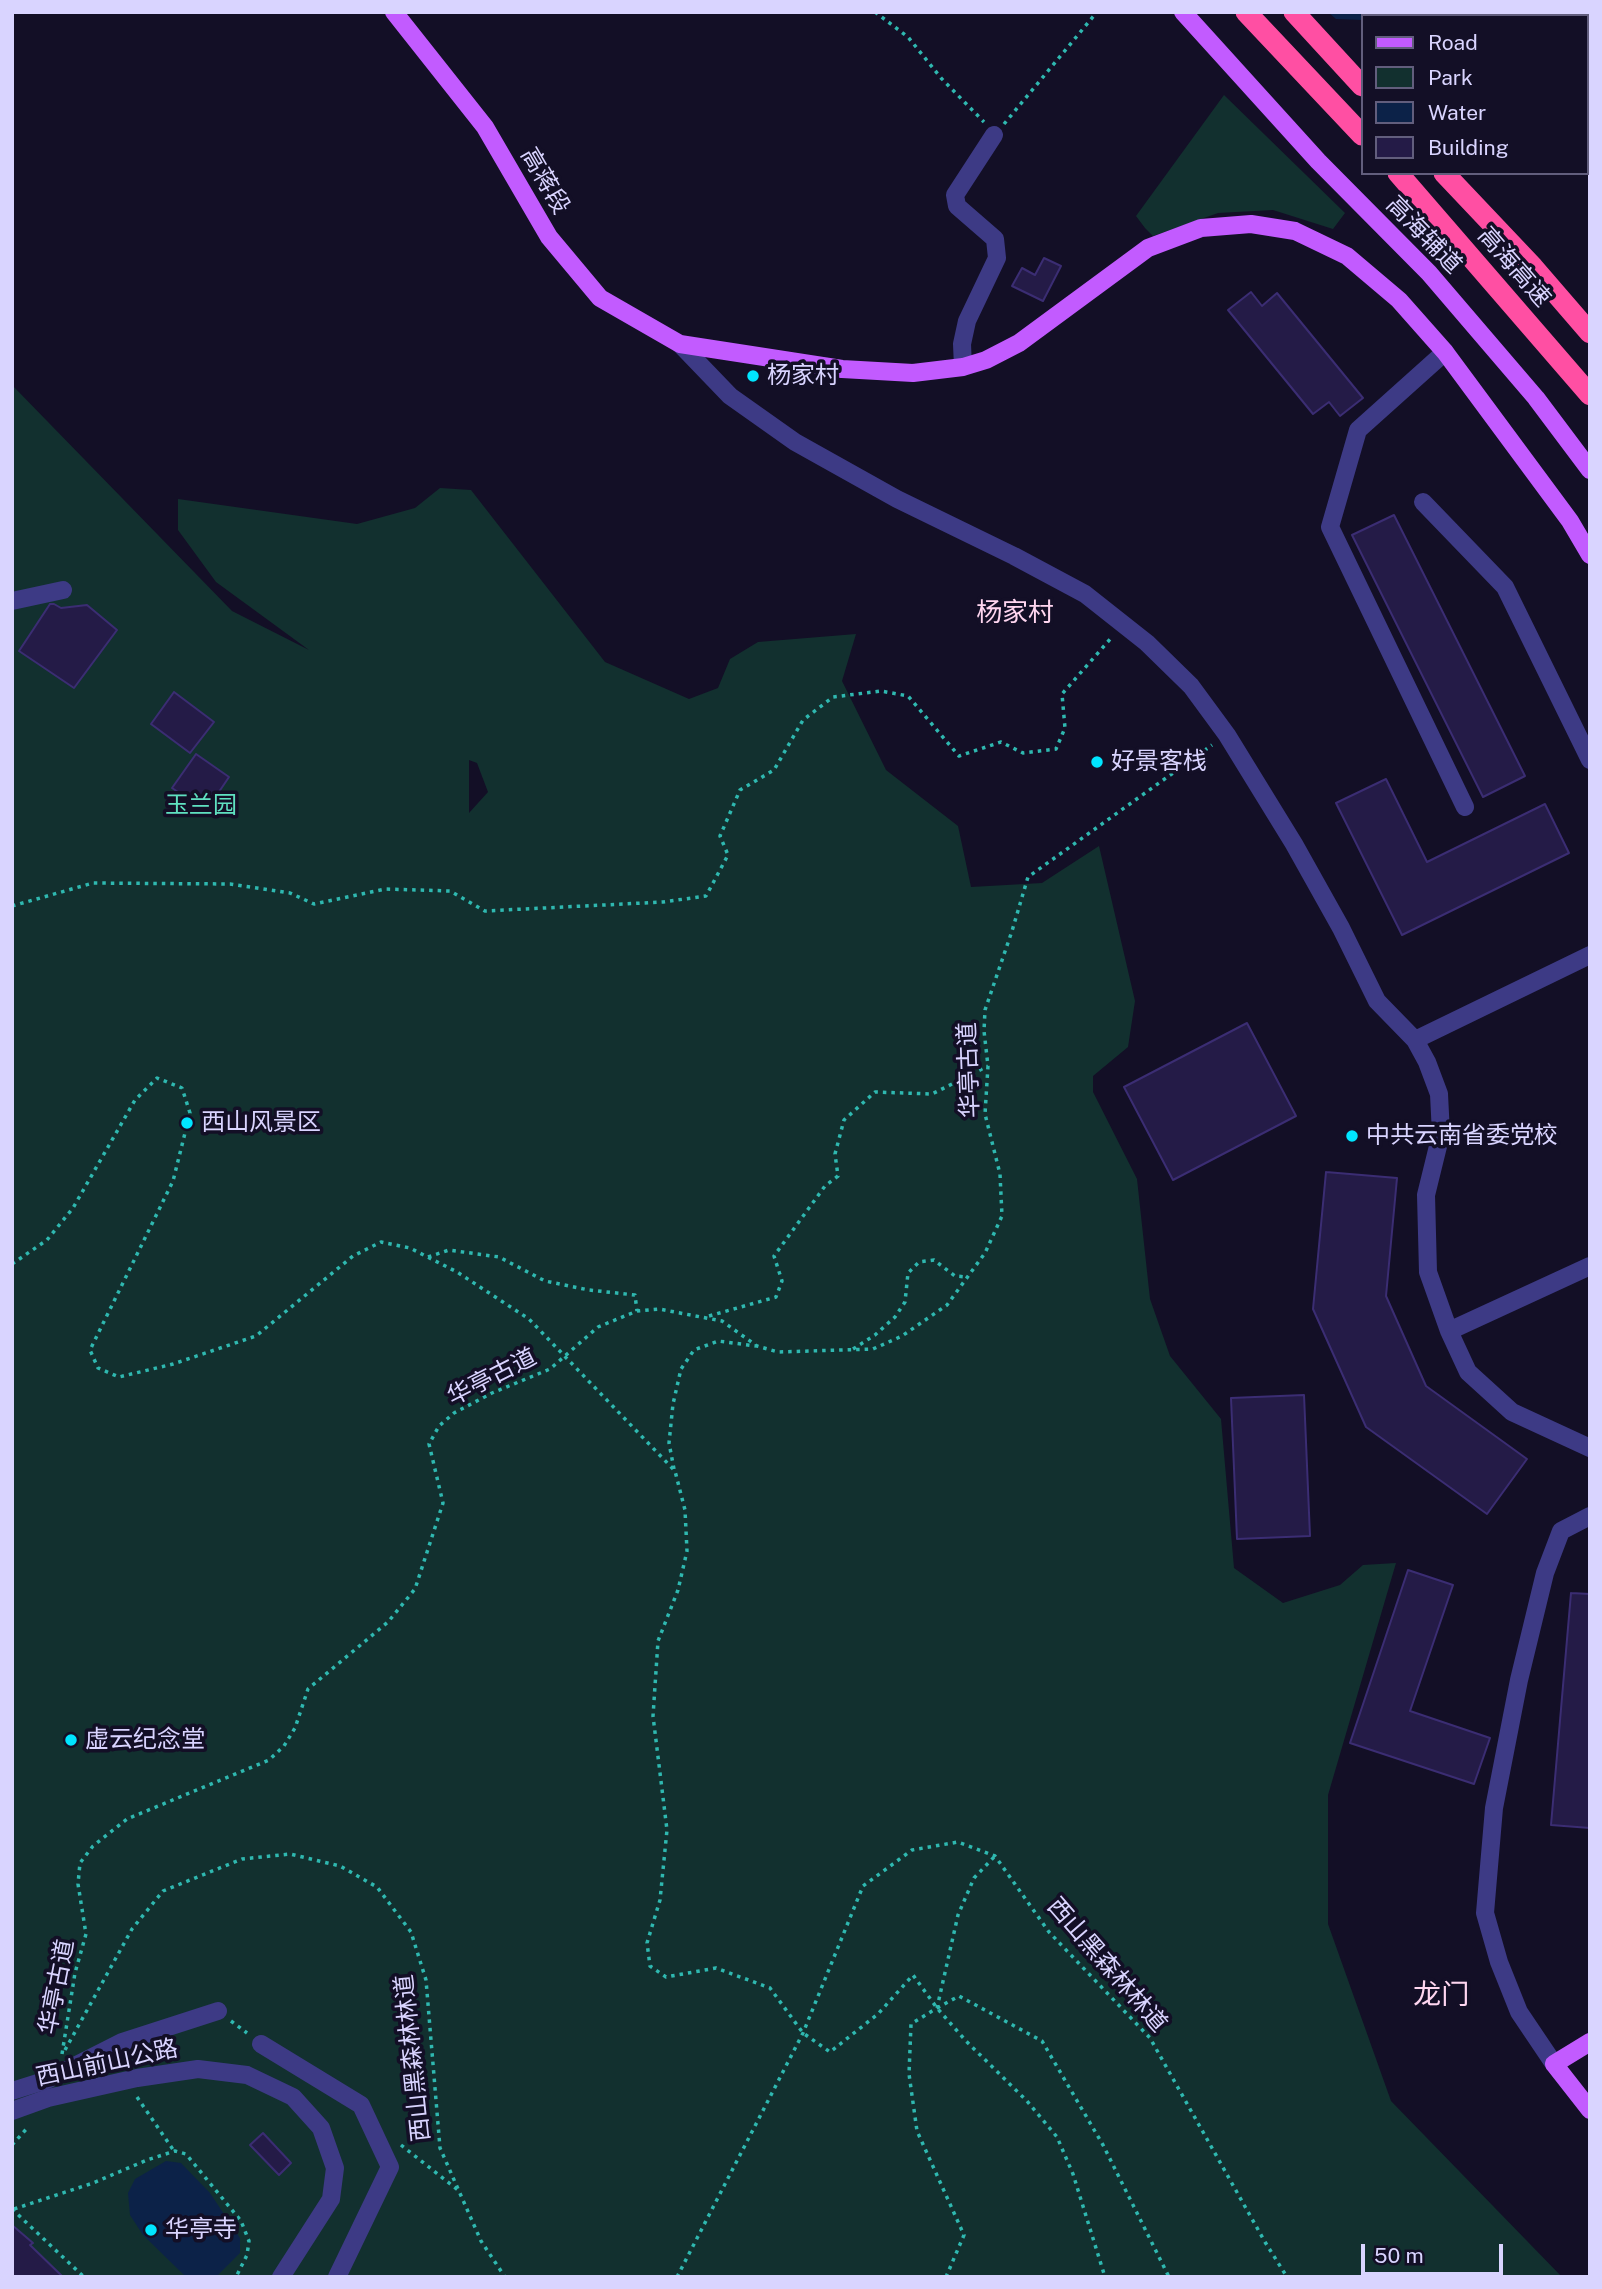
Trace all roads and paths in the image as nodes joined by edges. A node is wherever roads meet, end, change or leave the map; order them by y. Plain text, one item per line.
1 (394, 12) edge
2 (875, 12) edge
3 (1097, 12) edge
4 (1183, 12) edge
5 (1246, 12) edge
6 (1294, 12) edge
7 (1360, 84) edge
8 (1360, 133) edge
9 (994, 135) junction
10 (1400, 175) edge
11 (1446, 175) edge
12 (1590, 333) edge
13 (680, 344) junction
14 (1445, 352) junction
15 (963, 367) junction
16 (1590, 395) edge
17 (1590, 470) edge
18 (1423, 502) dead end
19 (1590, 555) edge
20 (63, 590) dead end
21 (12, 601) edge
22 (1119, 621) junction
23 (1232, 742) junction
24 (1590, 760) edge
25 (1465, 807) dead end
26 (12, 906) edge
27 (1590, 955) edge
28 (1415, 1040) junction
29 (988, 1066) junction
30 (428, 1257) junction
31 (12, 1264) edge
32 (1590, 1266) edge
33 (967, 1277) junction
34 (637, 1311) junction
35 (706, 1317) junction
36 (1449, 1331) junction
37 (757, 1346) junction
38 (851, 1350) junction
39 (564, 1354) junction
40 (1590, 1448) edge
41 (675, 1471) junction
42 (1590, 1516) edge
43 (995, 1856) junction
44 (936, 2008) junction
45 (218, 2011) joint
46 (803, 2033) junction
47 (1590, 2042) edge
48 (261, 2044) joint
49 (61, 2056) joint
50 (1554, 2064) junction
51 (125, 2081) junction
52 (12, 2091) edge
53 (1590, 2110) edge
54 (12, 2111) edge
55 (174, 2151) junction
56 (13, 2209) edge
57 (84, 2277) edge
58 (236, 2277) edge
59 (281, 2277) edge
60 (337, 2277) edge
61 (505, 2277) edge
62 (677, 2277) edge
63 (946, 2277) edge
64 (1105, 2277) edge
65 (1169, 2277) edge
66 (1287, 2277) edge

1 - 13 main road, 高蒋段
2 - 9 path
3 - 9 path
4 - 17 main road, 高海辅道
5 - 8 highway
6 - 7 highway
9 - 15 street
10 - 16 highway, 高海高速
11 - 12 highway, 高海高速
13 - 15 main road
13 - 22 street
14 - 15 main road
14 - 19 main road
14 - 25 street
18 - 24 street
20 - 21 street
22 - 23 street
22 - 26 path
23 - 28 street
23 - 29 path, 华亭古道
27 - 28 street
28 - 36 street
29 - 33 path, 华亭古道
29 - 35 path
30 - 31 path
30 - 34 path
30 - 39 path
32 - 36 street
33 - 38 path, 华亭古道
33 - 38 path
34 - 35 path, 华亭古道
34 - 39 path, 华亭古道
35 - 37 path, 华亭古道
36 - 40 street
37 - 38 path, 华亭古道
37 - 41 path
39 - 41 path
39 - 49 path, 华亭古道
41 - 46 path
42 - 50 street
43 - 44 path
43 - 46 path
43 - 66 path, 西山黑森林林道
44 - 46 path
44 - 63 path
44 - 64 path
44 - 65 path
45 - 48 path
45 - 52 street, bridge
46 - 62 path
47 - 50 main road
48 - 60 street, bridge
49 - 61 path, 西山黑森林林道
50 - 53 main road
51 - 54 street, 西山前山公路
51 - 55 path
51 - 59 street, 西山前山公路
55 - 56 path
55 - 58 path
56 - 57 path

